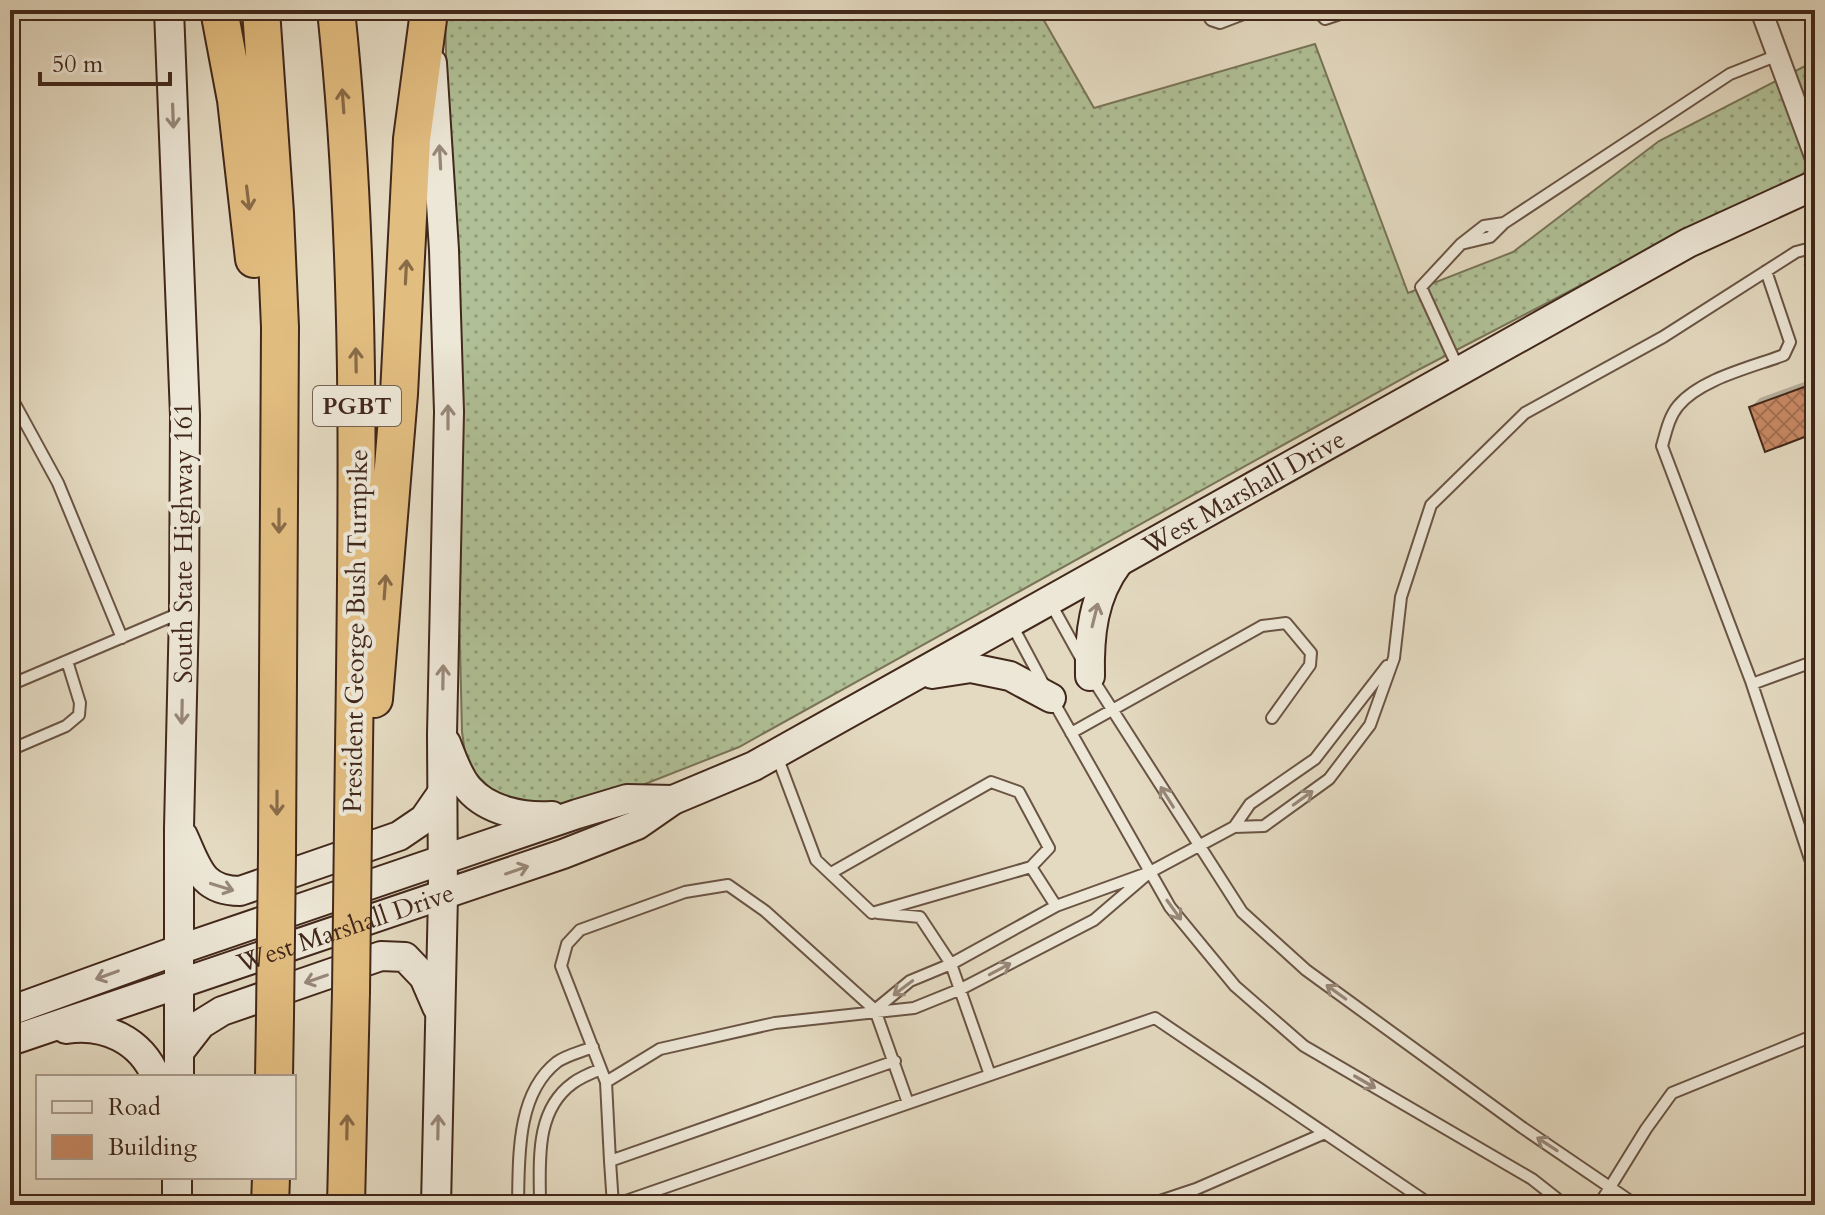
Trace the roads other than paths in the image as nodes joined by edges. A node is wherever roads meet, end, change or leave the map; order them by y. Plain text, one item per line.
1 (169, 10) edge
2 (219, 10) edge
3 (261, 10) edge
4 (336, 10) edge
5 (1205, 10) edge
6 (1254, 10) edge
7 (1316, 10) edge
8 (1352, 10) edge
9 (1761, 10) edge
10 (428, 14) edge
11 (1778, 55) junction
12 (1815, 156) edge
13 (1815, 185) edge
14 (1815, 247) edge
15 (1766, 271) junction
16 (1459, 372) junction
17 (10, 395) edge
18 (280, 443) junction
19 (1121, 560) junction
20 (1050, 603) junction
21 (184, 611) junction
22 (1011, 623) junction
23 (122, 638) junction
24 (1394, 658) junction
25 (67, 661) junction
26 (1815, 661) edge
27 (1090, 676) junction
28 (912, 678) junction
29 (1752, 684) junction
30 (10, 685) edge
31 (1051, 698) junction
32 (1111, 709) junction
33 (1272, 718) dead end
34 (1071, 733) junction
35 (442, 734) junction
36 (10, 750) edge
37 (777, 754) junction
38 (442, 793) junction
39 (673, 800) junction
40 (577, 814) junction
41 (353, 815) junction
42 (1234, 827) junction
43 (179, 828) junction
44 (1199, 847) junction
45 (442, 860) junction
46 (1813, 862) edge
47 (1031, 867) junction
48 (1150, 872) junction
49 (831, 873) junction
50 (443, 895) junction
51 (1056, 906) junction
52 (872, 913) junction
53 (181, 949) junction
54 (951, 964) junction
55 (181, 982) junction
56 (961, 989) junction
57 (875, 1010) junction
58 (10, 1011) edge
59 (440, 1015) junction
60 (1815, 1035) edge
61 (22, 1037) edge
62 (593, 1047) junction
63 (895, 1061) junction
64 (180, 1064) edge
65 (601, 1069) junction
66 (155, 1075) edge
67 (274, 1075) edge
68 (990, 1075) junction
69 (606, 1082) junction
70 (908, 1103) junction
71 (1325, 1133) junction
72 (610, 1161) junction
73 (177, 1179) edge
74 (271, 1179) edge
75 (1612, 1187) junction
76 (177, 1205) edge
77 (270, 1205) edge
78 (346, 1205) edge
79 (436, 1205) edge
80 (518, 1205) edge
81 (540, 1205) edge
82 (614, 1205) edge
83 (1148, 1205) edge
84 (1431, 1205) edge
85 (1565, 1205) edge
86 (1599, 1205) edge
87 (1636, 1205) edge

1 -> 21 main road, South State Highway 161
2 -> 18 highway
3 - 18 highway, PGBT
41 -> 4 highway, President George Bush Turnpike / PGBT
5 - 6 lane
7 - 8 lane
9 - 11 street
35 -> 10 main road
41 -> 10 highway
11 - 12 street
11 - 16 lane
13 - 16 main road, West Marshall Drive
14 - 15 lane
15 - 24 lane
15 - 29 lane
16 - 19 main road, West Marshall Drive
17 - 23 lane
18 -> 67 highway, PGBT, bridge
19 - 20 main road, West Marshall Drive
27 -> 19 main road
20 - 22 main road, West Marshall Drive
20 - 27 lane
21 - 23 lane
21 -> 43 main road, South State Highway 161
22 - 28 main road, West Marshall Drive
22 - 31 lane
23 - 25 lane
24 - 42 lane
42 -> 24 lane
25 - 30 lane
25 - 36 lane
26 - 29 lane
27 - 32 lane
28 - 31 main road
28 - 37 main road, West Marshall Drive
29 - 46 lane
31 - 34 lane
32 - 33 lane
32 - 34 lane
44 -> 32 lane
34 - 48 lane
35 - 38 main road
35 - 40 main road
37 - 39 main road, West Marshall Drive
37 - 49 lane
43 -> 38 main road
38 - 45 main road
39 - 40 main road, West Marshall Drive
50 -> 39 main road, West Marshall Drive
40 - 45 main road, West Marshall Drive
78 -> 41 highway, President George Bush Turnpike / PGBT, bridge
42 - 44 lane
43 - 53 main road, South State Highway 161
44 - 48 lane
75 -> 44 lane
45 - 50 main road
45 - 53 main road, West Marshall Drive
47 - 49 lane
47 - 51 lane
47 - 52 lane
48 - 51 lane
56 -> 48 lane
48 -> 85 lane
49 - 52 lane
50 - 55 main road, West Marshall Drive
50 - 59 main road
51 - 54 lane
52 - 54 lane
53 - 55 main road, South State Highway 161
53 -> 58 main road, West Marshall Drive
54 - 56 lane
54 -> 57 lane
55 - 61 main road, West Marshall Drive
55 - 64 main road, South State Highway 161
56 - 57 lane
56 - 68 lane
57 - 62 lane
57 - 63 lane
57 - 69 lane
59 -> 64 main road
79 -> 59 main road
60 - 75 lane
61 - 66 main road
62 - 65 lane
62 - 80 lane
63 - 70 lane
63 - 72 lane
65 - 69 lane
65 - 81 lane
68 - 70 lane
68 - 71 lane
69 - 72 lane
70 - 82 lane
71 - 83 lane
71 - 84 lane
72 - 82 lane
73 - 76 main road
74 - 77 highway
75 - 86 lane
75 - 87 lane

